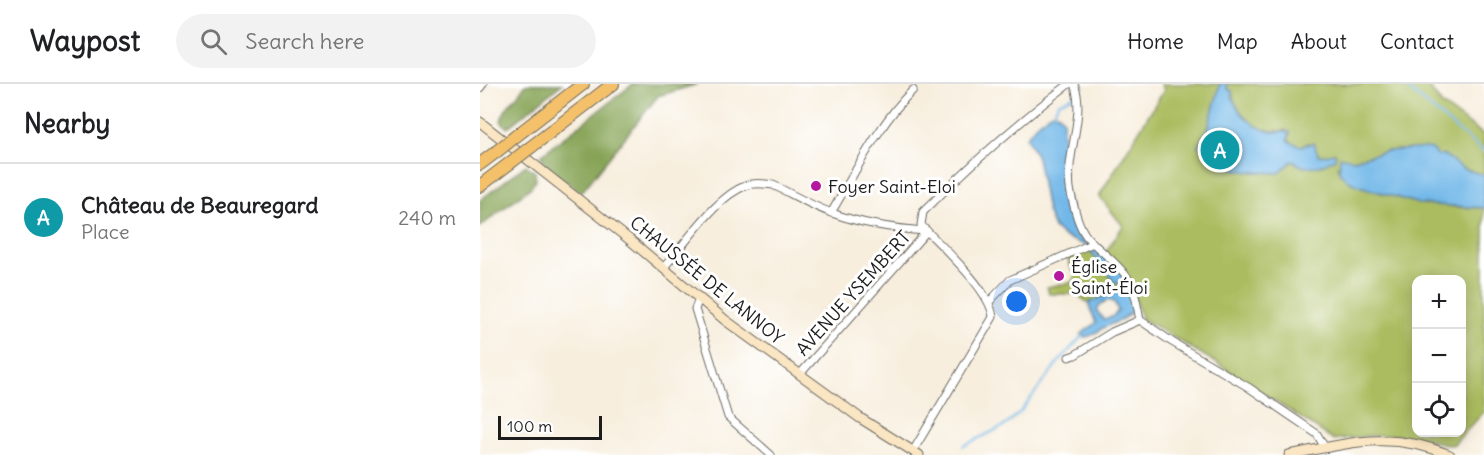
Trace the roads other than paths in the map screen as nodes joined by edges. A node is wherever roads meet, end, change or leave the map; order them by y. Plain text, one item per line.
1 (483, 84) edge
2 (583, 84) edge
3 (613, 84) edge
4 (1069, 84) edge
5 (480, 88) edge
6 (1076, 89) edge
7 (913, 90) dead end
8 (480, 123) edge
9 (480, 164) edge
10 (480, 186) edge
11 (831, 213) junction
12 (927, 231) junction
13 (1089, 245) junction
14 (663, 268) junction
15 (699, 299) junction
16 (989, 302) junction
17 (1140, 320) junction
18 (1068, 357) dead end
19 (800, 374) junction
20 (1325, 448) junction
21 (916, 453) edge
22 (771, 455) edge
23 (1289, 455) edge
24 (1450, 455) edge

1 - 5 street
2 - 9 highway, bridge
3 - 10 highway, bridge
4 - 12 street
6 - 13 street
7 - 11 street
8 - 14 main road, CHAUSSÉE DE LANNOY
11 - 12 street
11 - 14 street
12 - 16 street
12 - 19 street, AVENUE YSEMBERT
13 - 16 street
13 - 17 street
14 - 15 main road, CHAUSSÉE DE LANNOY
15 - 19 main road, CHAUSSÉE DE LANNOY
15 - 22 street
16 - 21 street
17 - 18 street
17 - 20 street
19 - 21 main road, CHAUSSÉE DE LANNOY
20 - 23 main road
20 - 24 main road

